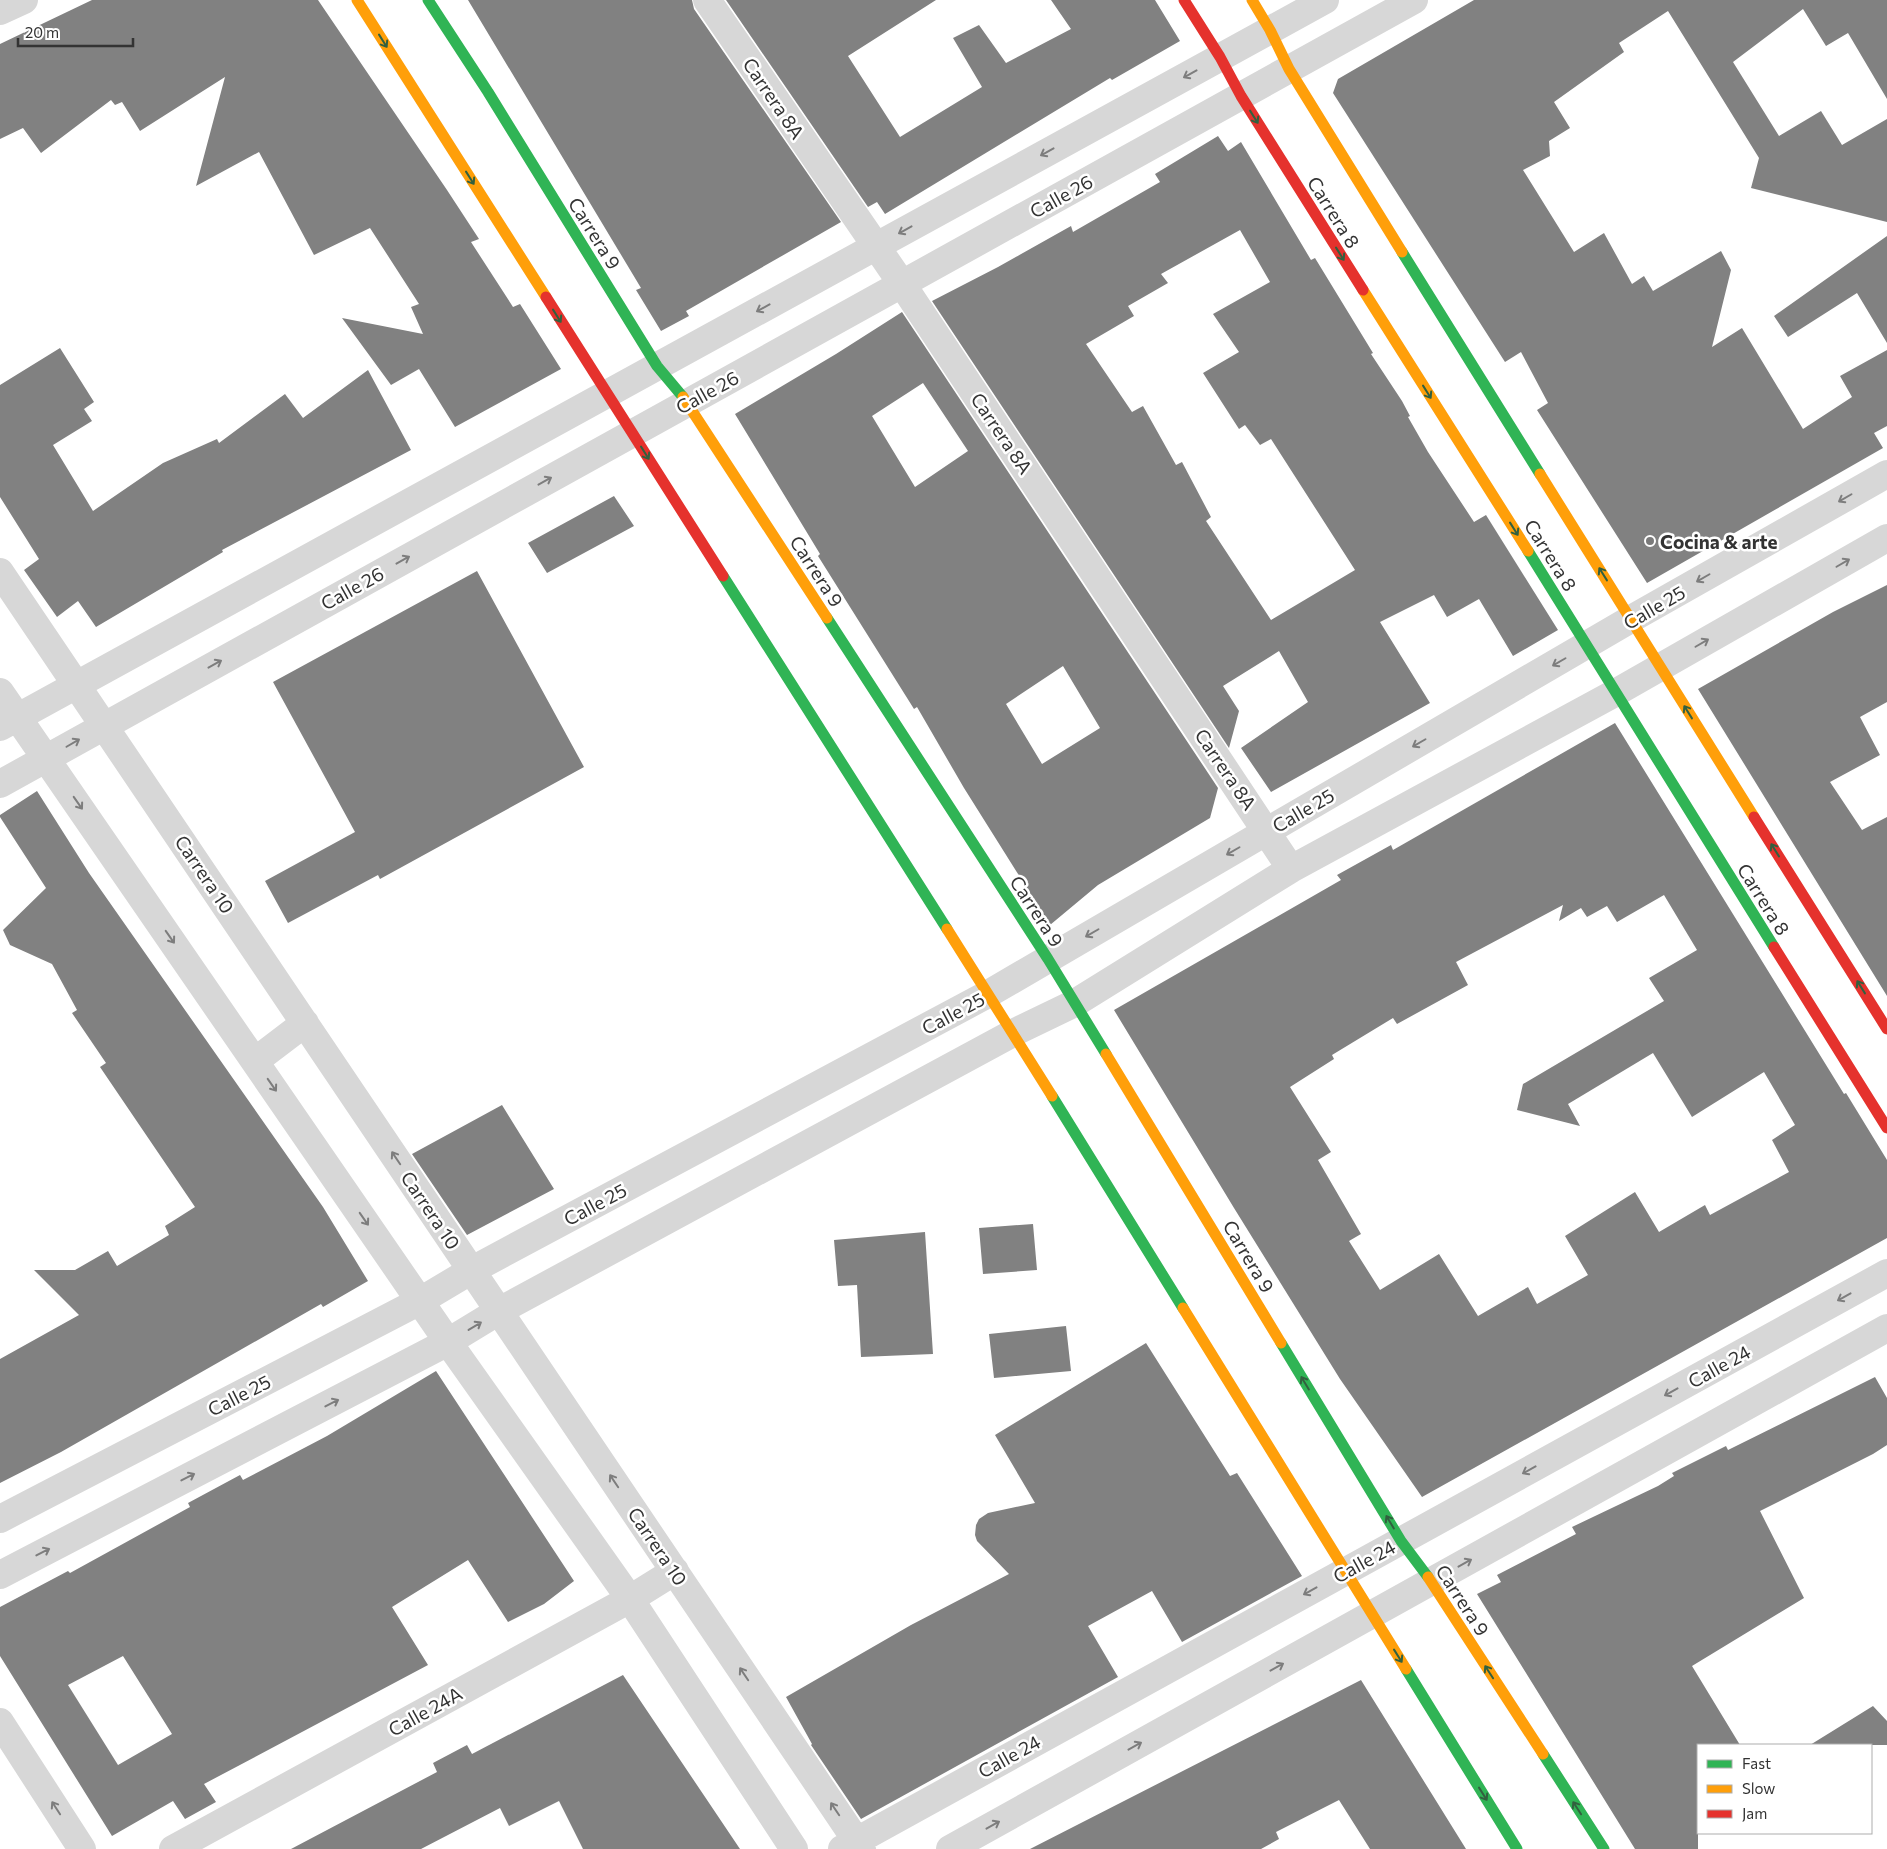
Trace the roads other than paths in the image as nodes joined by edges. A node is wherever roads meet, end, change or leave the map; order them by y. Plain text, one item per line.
1 (24, 0) edge
2 (357, 0) edge
3 (428, 0) edge
4 (707, 0) edge
5 (1184, 0) edge
6 (1252, 0) edge
7 (1325, 0) edge
8 (1414, 0) edge
9 (0, 11) edge
10 (1270, 30) junction
11 (1220, 58) junction
12 (1289, 69) junction
13 (1241, 96) junction
14 (875, 246) junction
15 (902, 284) junction
16 (658, 366) junction
17 (607, 394) junction
18 (688, 403) junction
19 (632, 433) junction
20 (1887, 474) edge
21 (1887, 538) edge
22 (0, 572) edge
23 (1632, 619) junction
24 (1587, 645) junction
25 (1660, 667) junction
26 (76, 684) junction
27 (0, 692) edge
28 (1615, 693) junction
29 (8, 722) edge
30 (104, 725) junction
31 (47, 758) junction
32 (0, 784) edge
33 (1268, 831) junction
34 (1291, 869) junction
35 (1048, 959) junction
36 (988, 994) junction
37 (1075, 1003) junction
38 (305, 1023) junction
39 (1887, 1029) edge
40 (1013, 1033) junction
41 (255, 1061) junction
42 (1887, 1128) edge
43 (472, 1270) junction
44 (1887, 1273) edge
45 (420, 1301) junction
46 (499, 1311) junction
47 (1887, 1328) edge
48 (448, 1342) junction
49 (0, 1519) edge
50 (1401, 1541) junction
51 (676, 1571) junction
52 (1346, 1571) junction
53 (0, 1575) edge
54 (1431, 1582) junction
55 (630, 1599) junction
56 (1373, 1614) junction
57 (0, 1722) edge
58 (854, 1846) edge
59 (82, 1849) edge
60 (173, 1849) edge
61 (794, 1849) edge
62 (950, 1849) edge
63 (1517, 1849) edge
64 (1604, 1849) edge

1 - 9 street
2 -> 17 street
3 - 16 street, Carrera 9
4 - 14 street, Carrera 8A
5 - 11 street, Carrera 8
6 - 10 street, Carrera 8
7 - 10 street
8 - 12 street, Calle 26
10 - 11 street
10 - 12 street, Carrera 8
11 - 13 street, Carrera 8
11 -> 14 street
12 - 13 street, Calle 26
23 -> 12 street, Carrera 8
13 - 15 street, Calle 26
13 -> 24 street, Carrera 8
14 - 15 street, Carrera 8A
14 -> 16 street
15 - 18 street, Calle 26
15 - 33 street, Carrera 8A
16 - 17 street
16 - 18 street, Carrera 9
17 - 19 street
17 - 26 street
18 - 19 street, Calle 26
18 - 35 street, Carrera 9
30 -> 19 street, Calle 26
19 -> 36 street
20 -> 23 street, Calle 25
25 -> 21 street
22 - 26 street, Carrera 10
23 - 24 street, Calle 25
23 - 25 street, Carrera 8
24 - 28 street, Carrera 8
24 -> 33 street, Calle 25
25 - 28 street
39 -> 25 street, Carrera 8
26 - 29 street
26 - 30 street, Carrera 10
27 - 29 street
28 - 34 street
28 - 42 street, Carrera 8
29 - 31 street
31 -> 30 street, Calle 26
30 - 38 street, Carrera 10
31 - 32 street, Calle 26
31 -> 41 street
33 - 34 street, Carrera 8A
33 -> 35 street, Calle 25
34 - 37 street
35 - 36 street, Calle 25
35 - 37 street, Carrera 9
36 - 40 street
36 - 43 street, Calle 25
37 - 40 street
50 -> 37 street, Carrera 9
38 - 41 street
43 -> 38 street, Carrera 10
40 - 46 street
40 - 52 street
41 -> 45 street
43 - 45 street, Calle 25
43 - 46 street, Carrera 10
44 -> 50 street, Calle 24
45 - 48 street
45 - 49 street, Calle 25
48 -> 46 street
51 -> 46 street, Carrera 10
54 -> 47 street
53 -> 48 street
48 - 55 street
50 - 52 street, Calle 24
50 - 54 street, Carrera 9
51 - 55 street, Calle 24A
58 -> 51 street, Carrera 10
52 - 56 street
52 -> 58 street, Calle 24
54 - 56 street
64 -> 54 street, Carrera 9
55 - 60 street, Calle 24A
55 - 61 street
62 -> 56 street
56 -> 63 street
59 -> 57 street

